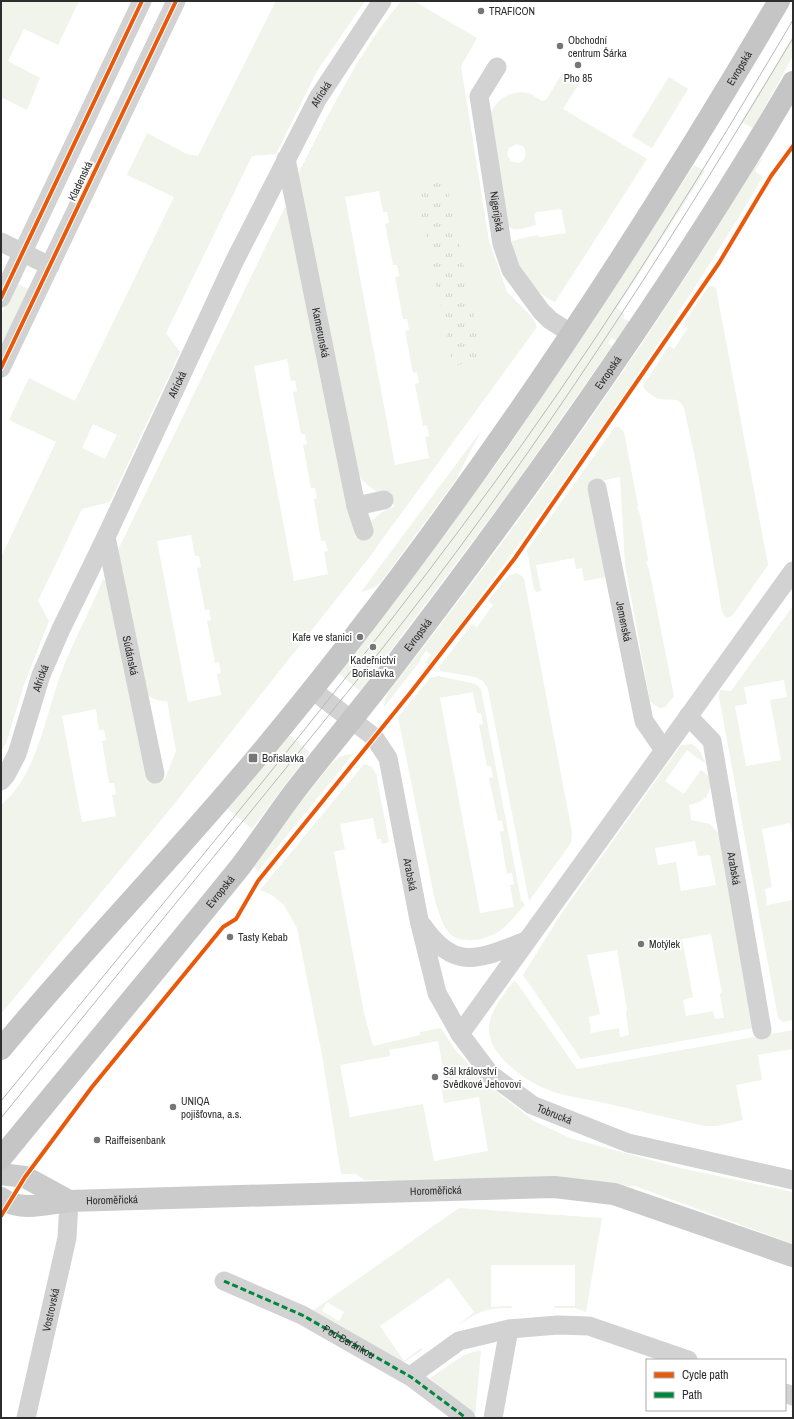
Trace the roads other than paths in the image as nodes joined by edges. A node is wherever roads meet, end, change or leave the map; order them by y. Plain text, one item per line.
1 (142, 1) edge
2 (176, 1) edge
3 (382, 1) edge
4 (779, 1) edge
5 (496, 67) dead end
6 (793, 82) edge
7 (286, 159) junction
8 (1, 242) edge
9 (23, 253) junction
10 (50, 266) junction
11 (1, 298) edge
12 (572, 334) junction
13 (1, 368) edge
14 (597, 488) dead end
15 (384, 500) dead end
16 (356, 506) junction
17 (364, 531) dead end
18 (106, 537) junction
19 (793, 571) edge
20 (311, 689) junction
21 (688, 716) junction
22 (352, 720) junction
23 (664, 750) junction
24 (155, 774) dead end
25 (1, 781) edge
26 (419, 920) junction
27 (526, 941) junction
28 (762, 1030) dead end
29 (460, 1034) junction
30 (1, 1049) edge
31 (1, 1158) edge
32 (1, 1174) edge
33 (793, 1180) edge
34 (1, 1198) edge
35 (69, 1201) junction
36 (793, 1256) edge
37 (224, 1281) dead end
38 (509, 1329) junction
39 (685, 1359) edge
40 (416, 1372) dead end
41 (26, 1418) edge
42 (466, 1418) edge
43 (493, 1418) edge

1 - 9 street, Kladenská
2 - 10 street, Kladenská
3 - 7 street, Africká
4 - 12 main road, Evropská
5 - 12 street, Nigerijská
6 - 22 main road, Evropská
7 - 16 street, Kamerunská
7 - 18 street, Africká
8 - 9 street
9 - 10 street
9 - 11 street, Kladenská
10 - 13 street, Kladenská
12 - 20 main road, Evropská
14 - 23 street, Jemenská
15 - 16 street
16 - 17 street, Kamerunská
18 - 24 street, Súdánská
18 - 25 street, Africká
19 - 21 street
20 - 22 street, Arabská
20 - 30 main road, Evropská
21 - 23 street
21 - 28 street, Arabská
22 - 26 street, Arabská
22 - 31 main road, Evropská
23 - 27 street
26 - 27 street, Arabská
26 - 29 street, Tobrucká
27 - 29 street
29 - 33 street, Tobrucká
32 - 35 main road
34 - 35 main road, Horoměřická
35 - 36 main road, Horoměřická
35 - 41 street, Vostrovská
37 - 42 street, Pod Beránkou
38 - 39 street
38 - 40 street
38 - 43 street

